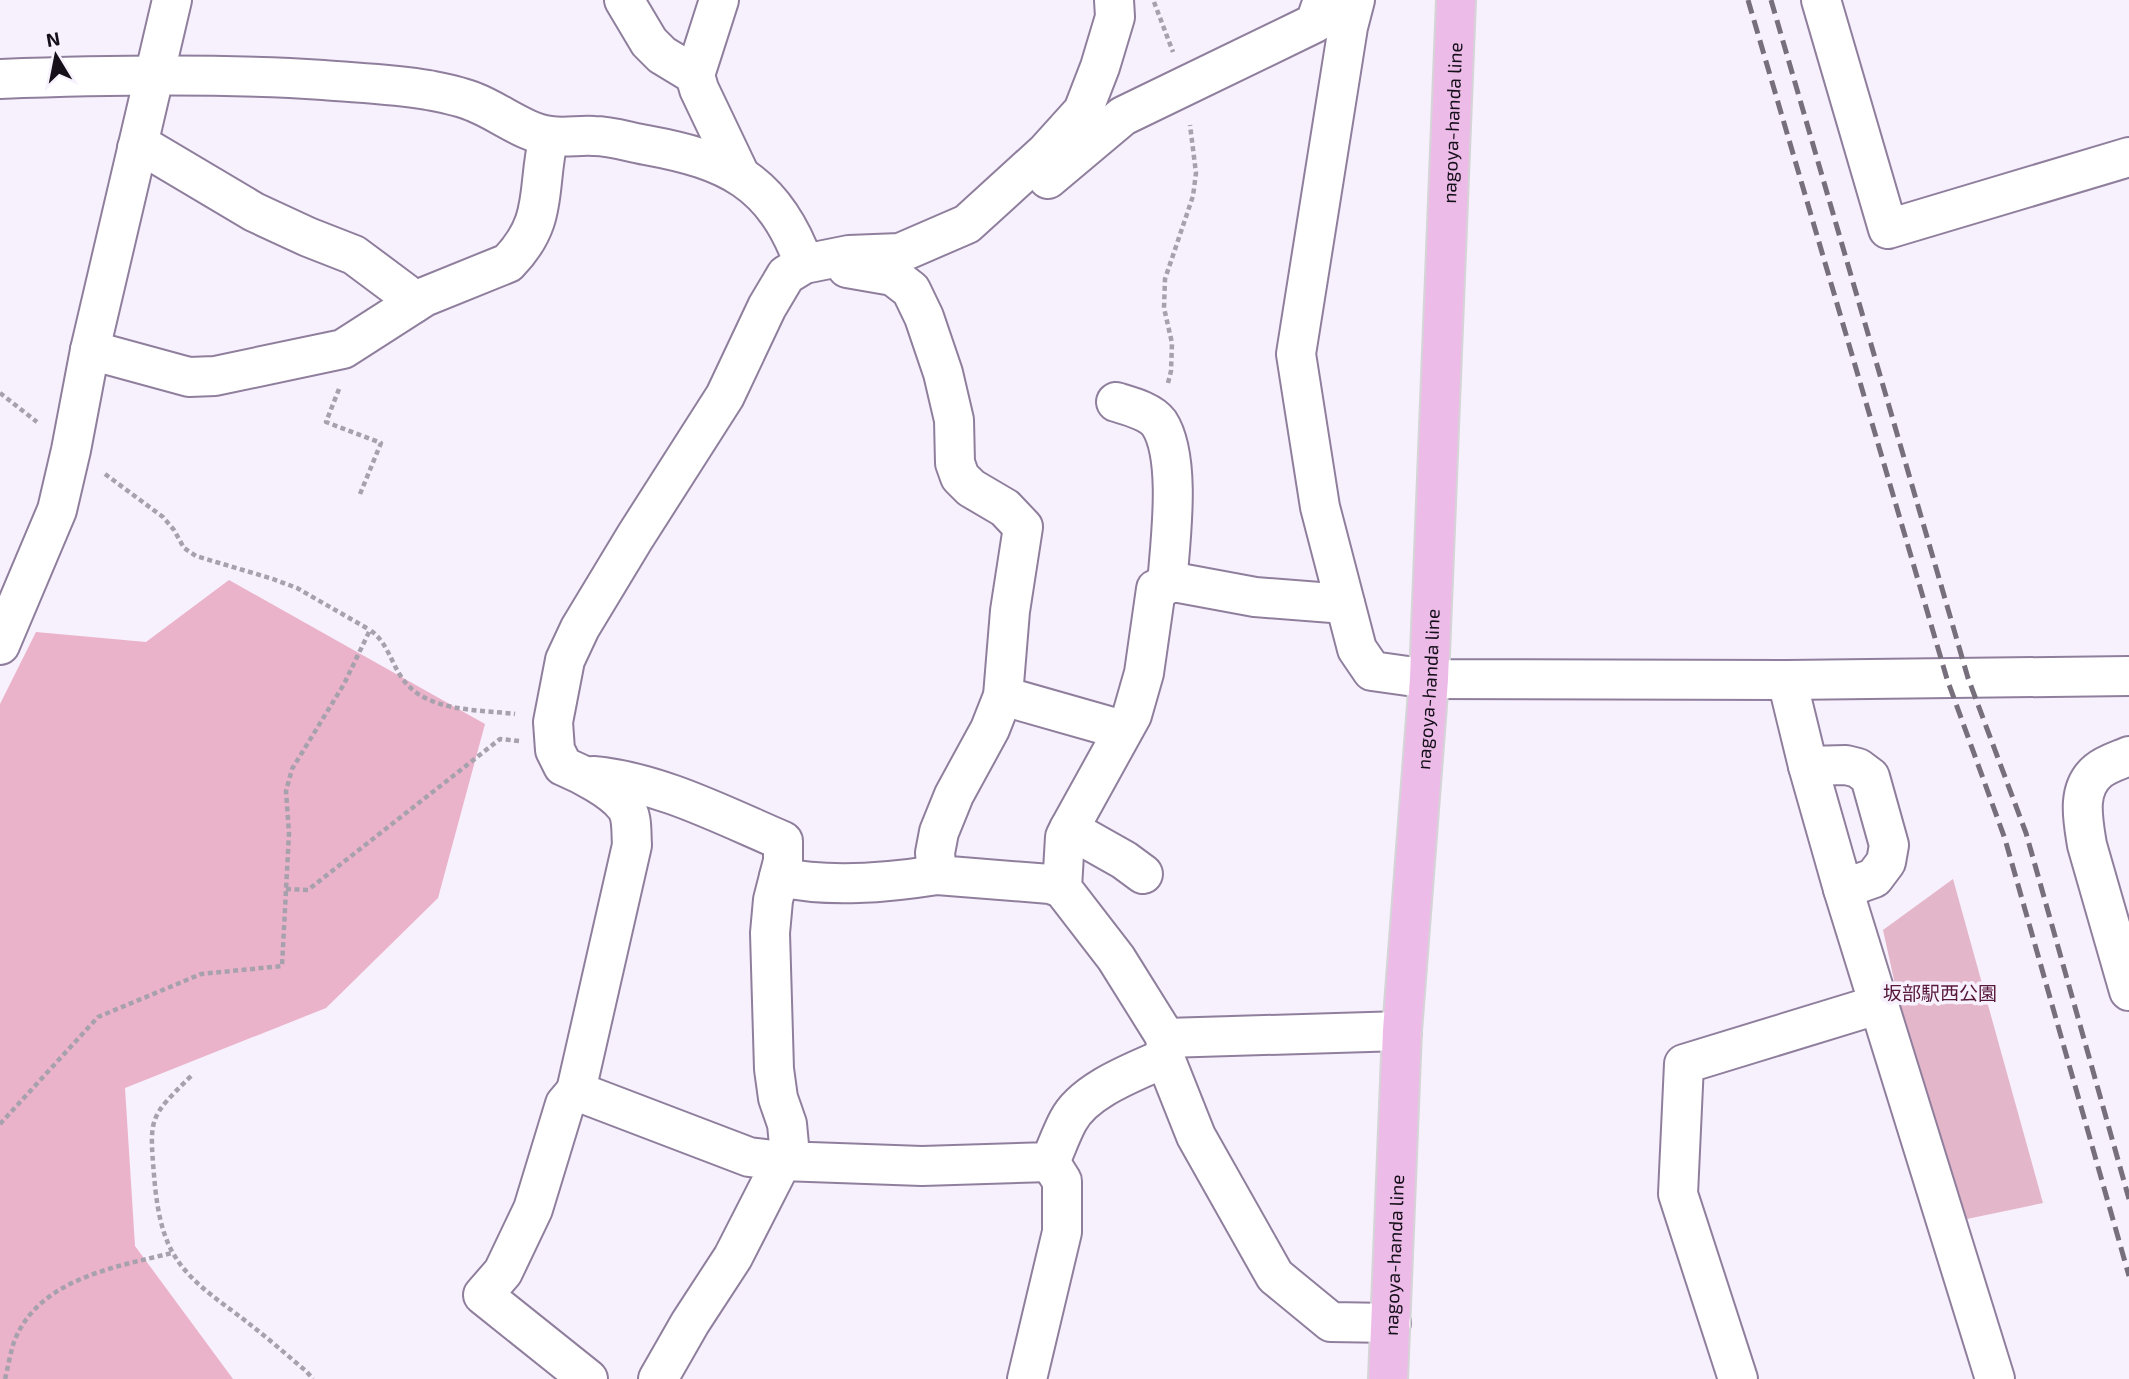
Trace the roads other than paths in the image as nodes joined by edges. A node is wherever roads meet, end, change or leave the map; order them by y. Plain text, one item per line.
1 (172, 0) edge
2 (624, 0) edge
3 (719, 0) edge
4 (1114, 0) edge
5 (1323, 0) edge
6 (1355, 0) edge
7 (1457, 0) edge
8 (1821, 0) edge
9 (695, 75) junction
10 (154, 76) junction
11 (0, 79) edge
12 (549, 136) junction
13 (137, 148) junction
14 (2129, 157) edge
15 (738, 173) junction
16 (967, 224) junction
17 (811, 262) junction
18 (413, 304) junction
19 (90, 350) junction
20 (1116, 402) dead end
21 (1167, 585) junction
22 (1345, 604) junction
23 (0, 645) edge
24 (2129, 676) edge
25 (1429, 679) junction
26 (1787, 680) junction
27 (1003, 696) junction
28 (1121, 733) junction
29 (2129, 756) edge
30 (1808, 766) junction
31 (584, 775) junction
32 (1069, 829) junction
33 (1143, 874) dead end
34 (937, 875) junction
35 (779, 877) junction
36 (1062, 888) junction
37 (1843, 889) junction
38 (2129, 991) edge
39 (1880, 1004) junction
40 (1402, 1031) junction
41 (1165, 1048) junction
42 (576, 1091) junction
43 (782, 1161) junction
44 (1050, 1162) junction
45 (1391, 1323) junction
46 (588, 1379) edge
47 (658, 1379) edge
48 (1027, 1379) edge
49 (1388, 1379) edge
50 (1738, 1379) edge
51 (1995, 1379) edge

1 - 10 street
2 - 9 street
3 - 9 street
4 - 16 street
5 - 16 street
6 - 22 street
7 - 25 main road, nagoya-handa line
8 - 14 street
9 - 15 street
10 - 11 street
10 - 12 street
10 - 13 street
12 - 15 street
12 - 18 street
13 - 18 street
13 - 19 street
15 - 17 street
16 - 17 street
17 - 27 street
17 - 31 street
18 - 19 street
19 - 23 street
20 - 21 street
21 - 22 street
21 - 28 street
22 - 25 street
24 - 26 street
25 - 26 street
25 - 40 main road, nagoya-handa line
26 - 30 street
27 - 28 street
27 - 34 street
28 - 32 street
29 - 38 street
30 - 37 street
30 - 37 street
31 - 35 street
31 - 42 street
32 - 33 street
32 - 36 street
34 - 35 street
34 - 36 street
35 - 43 street
36 - 41 street
37 - 39 street
39 - 50 street
39 - 51 street
40 - 41 street
40 - 45 main road, nagoya-handa line
41 - 44 street
41 - 45 street
42 - 43 street
42 - 46 street
43 - 44 street
43 - 47 street
44 - 48 street
45 - 49 main road, nagoya-handa line

